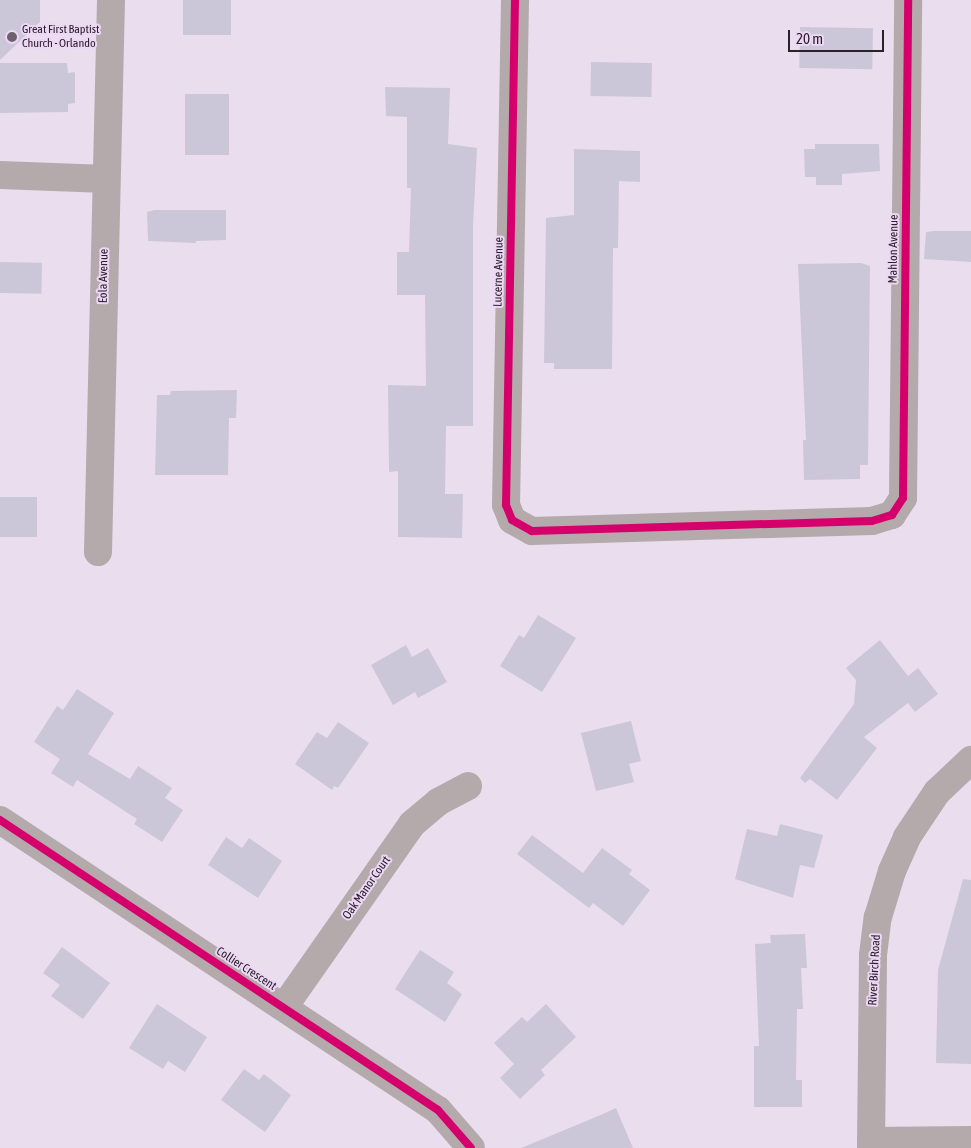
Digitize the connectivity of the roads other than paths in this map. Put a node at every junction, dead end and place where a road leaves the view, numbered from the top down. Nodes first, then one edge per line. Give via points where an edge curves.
1 (111, 0) edge
2 (515, 0) edge
3 (908, 0) edge
4 (0, 175) edge
5 (106, 179) junction
6 (903, 498) joint
7 (98, 552) dead end
8 (971, 760) edge
9 (468, 786) dead end
10 (0, 820) edge
11 (284, 1007) junction
12 (971, 1140) edge
13 (871, 1145) edge
14 (471, 1148) edge

1 - 5 street, Eola Avenue
2 - 6 street, Lucerne Avenue via 506,505 512,520 532,531 872,521 892,516
3 - 6 street, Mahlon Avenue
4 - 5 street
5 - 7 street, Eola Avenue
8 - 13 street, River Birch Road via 937,792 908,836 892,872 878,918 873,955
9 - 11 street, Oak Manor Court via 438,802 412,824
10 - 11 street, Collier Crescent
11 - 14 street, Collier Crescent via 438,1110
12 - 13 street

